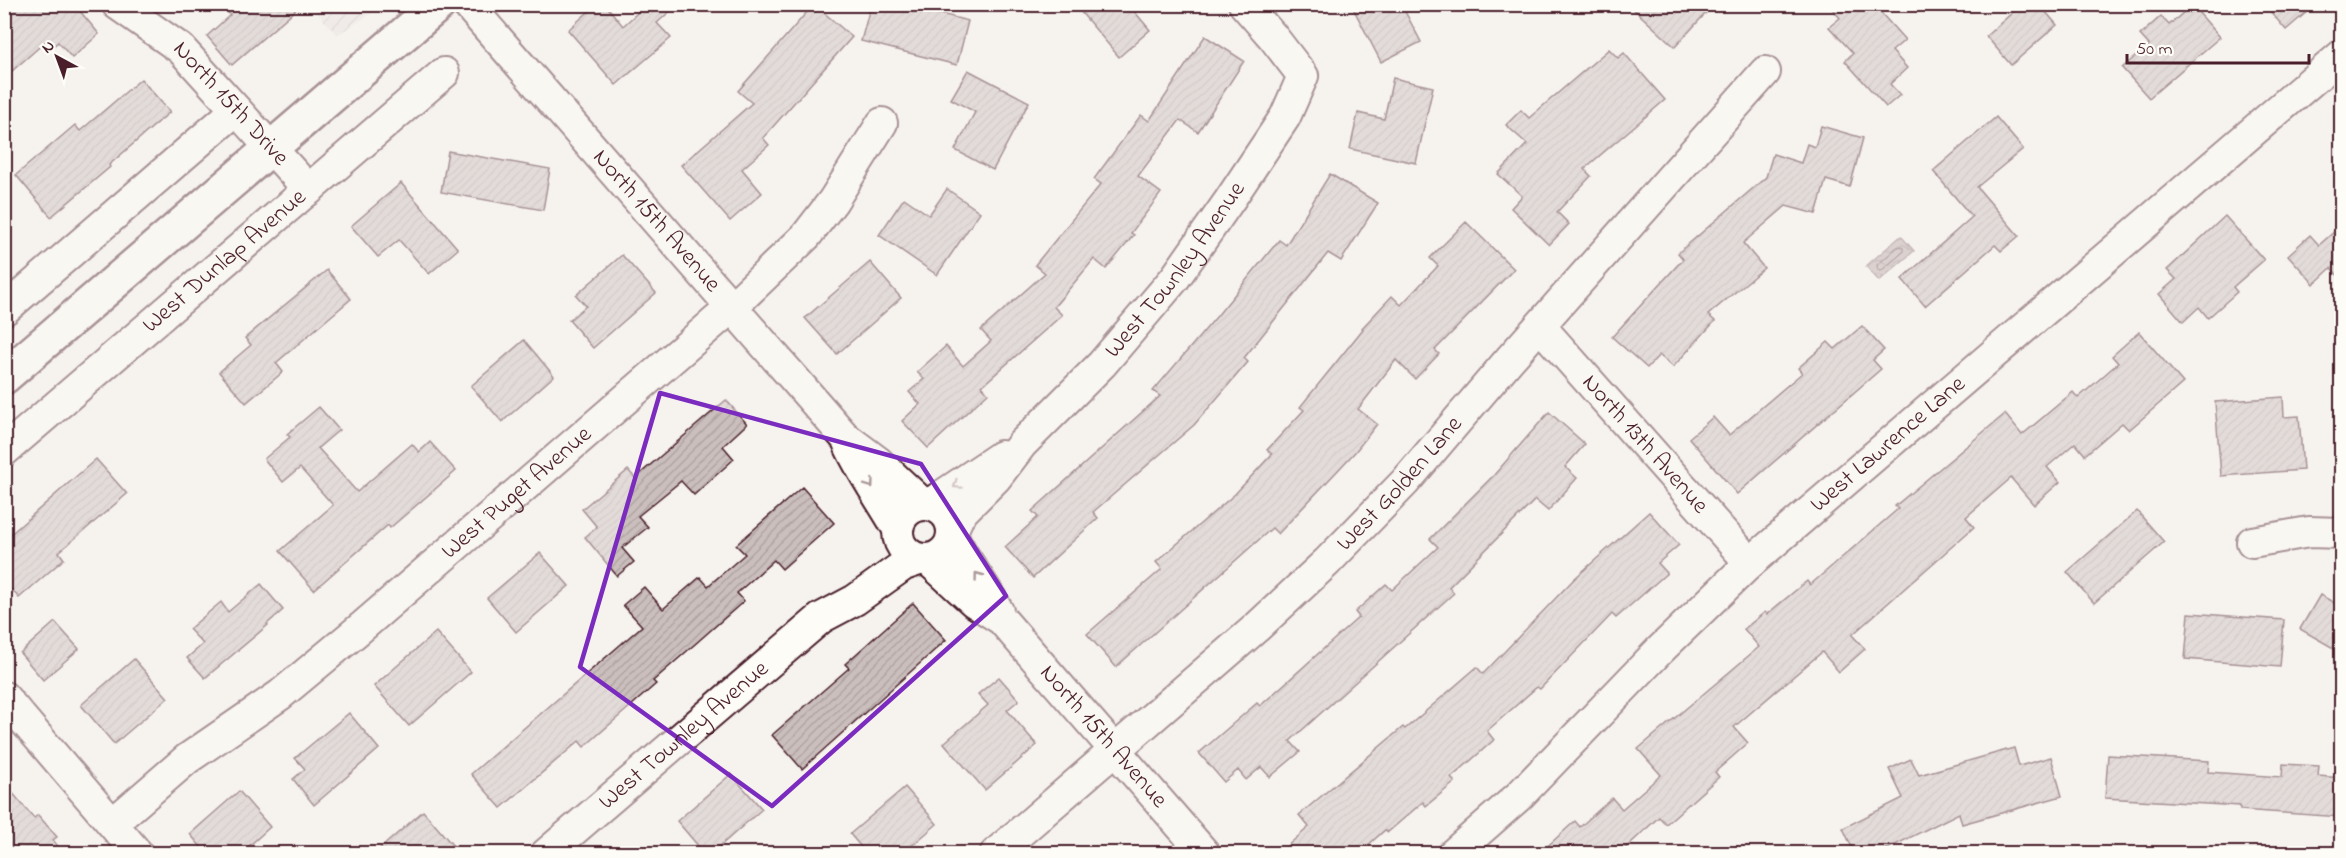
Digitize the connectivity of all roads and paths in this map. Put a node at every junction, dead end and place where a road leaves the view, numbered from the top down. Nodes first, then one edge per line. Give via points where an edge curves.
1 (117, 4) edge
2 (439, 4) edge
3 (467, 4) edge
4 (1244, 4) edge
5 (2342, 56) edge
6 (1765, 72) dead end
7 (444, 73) dead end
8 (236, 110) junction
9 (882, 123) dead end
10 (272, 149) junction
11 (309, 190) junction
12 (732, 307) junction
13 (4, 310) edge
14 (1540, 326) junction
15 (4, 377) edge
16 (845, 437) junction
17 (1022, 444) junction
18 (4, 451) edge
19 (926, 505) junction
20 (952, 532) junction
21 (898, 533) junction
22 (2342, 533) edge
23 (2252, 542) dead end
24 (925, 559) junction
25 (1750, 563) junction
26 (821, 618) junction
27 (1002, 620) junction
28 (4, 697) edge
29 (1116, 749) junction
30 (113, 823) junction
31 (138, 854) edge
32 (546, 854) edge
33 (995, 854) edge
34 (1205, 854) edge
35 (1453, 854) edge

1 - 8 street, North 15th Drive via 181,49
2 - 10 main road
3 - 12 street, North 15th Avenue
4 - 17 street, West Townley Avenue via 1303,76 1285,117 1174,278 1102,364
5 - 25 street, West Lawrence Lane
6 - 14 street, West Golden Lane
7 - 11 street, West Dunlap Avenue
8 - 10 street, North 15th Drive
8 - 13 street
9 - 12 street, West Puget Avenue via 806,236
10 - 11 street, North 15th Drive
10 - 15 main road
11 - 18 street, West Dunlap Avenue
12 - 16 street, North 15th Avenue
12 - 30 street, West Puget Avenue via 345,641 280,695 188,759
14 - 25 street, North 13th Avenue
14 - 29 street, West Golden Lane via 1405,482 1327,562
16 - 19 street, North 15th Avenue
16 -> 21 street, North 15th Avenue
17 -> 19 street, West Townley Avenue
17 - 20 street, West Townley Avenue via 996,478 960,514
19 - 20 street, North 15th Avenue via 942,511
19 - 21 street via 904,515
20 - 24 street via 944,551
27 -> 20 street, North 15th Avenue via 989,591 963,557
21 - 24 street, North 15th Avenue via 907,552
21 - 26 street, West Townley Avenue via 879,560 840,591
22 - 23 street via 2309,532
24 - 26 street, West Townley Avenue via 904,565 855,600
24 - 27 street, North 15th Avenue via 974,602
25 - 35 street, West Lawrence Lane via 1519,796
26 - 32 street, West Townley Avenue
27 - 29 street, North 15th Avenue
28 - 30 street
29 - 33 street, West Golden Lane
29 - 34 street, North 15th Avenue
30 - 31 street

